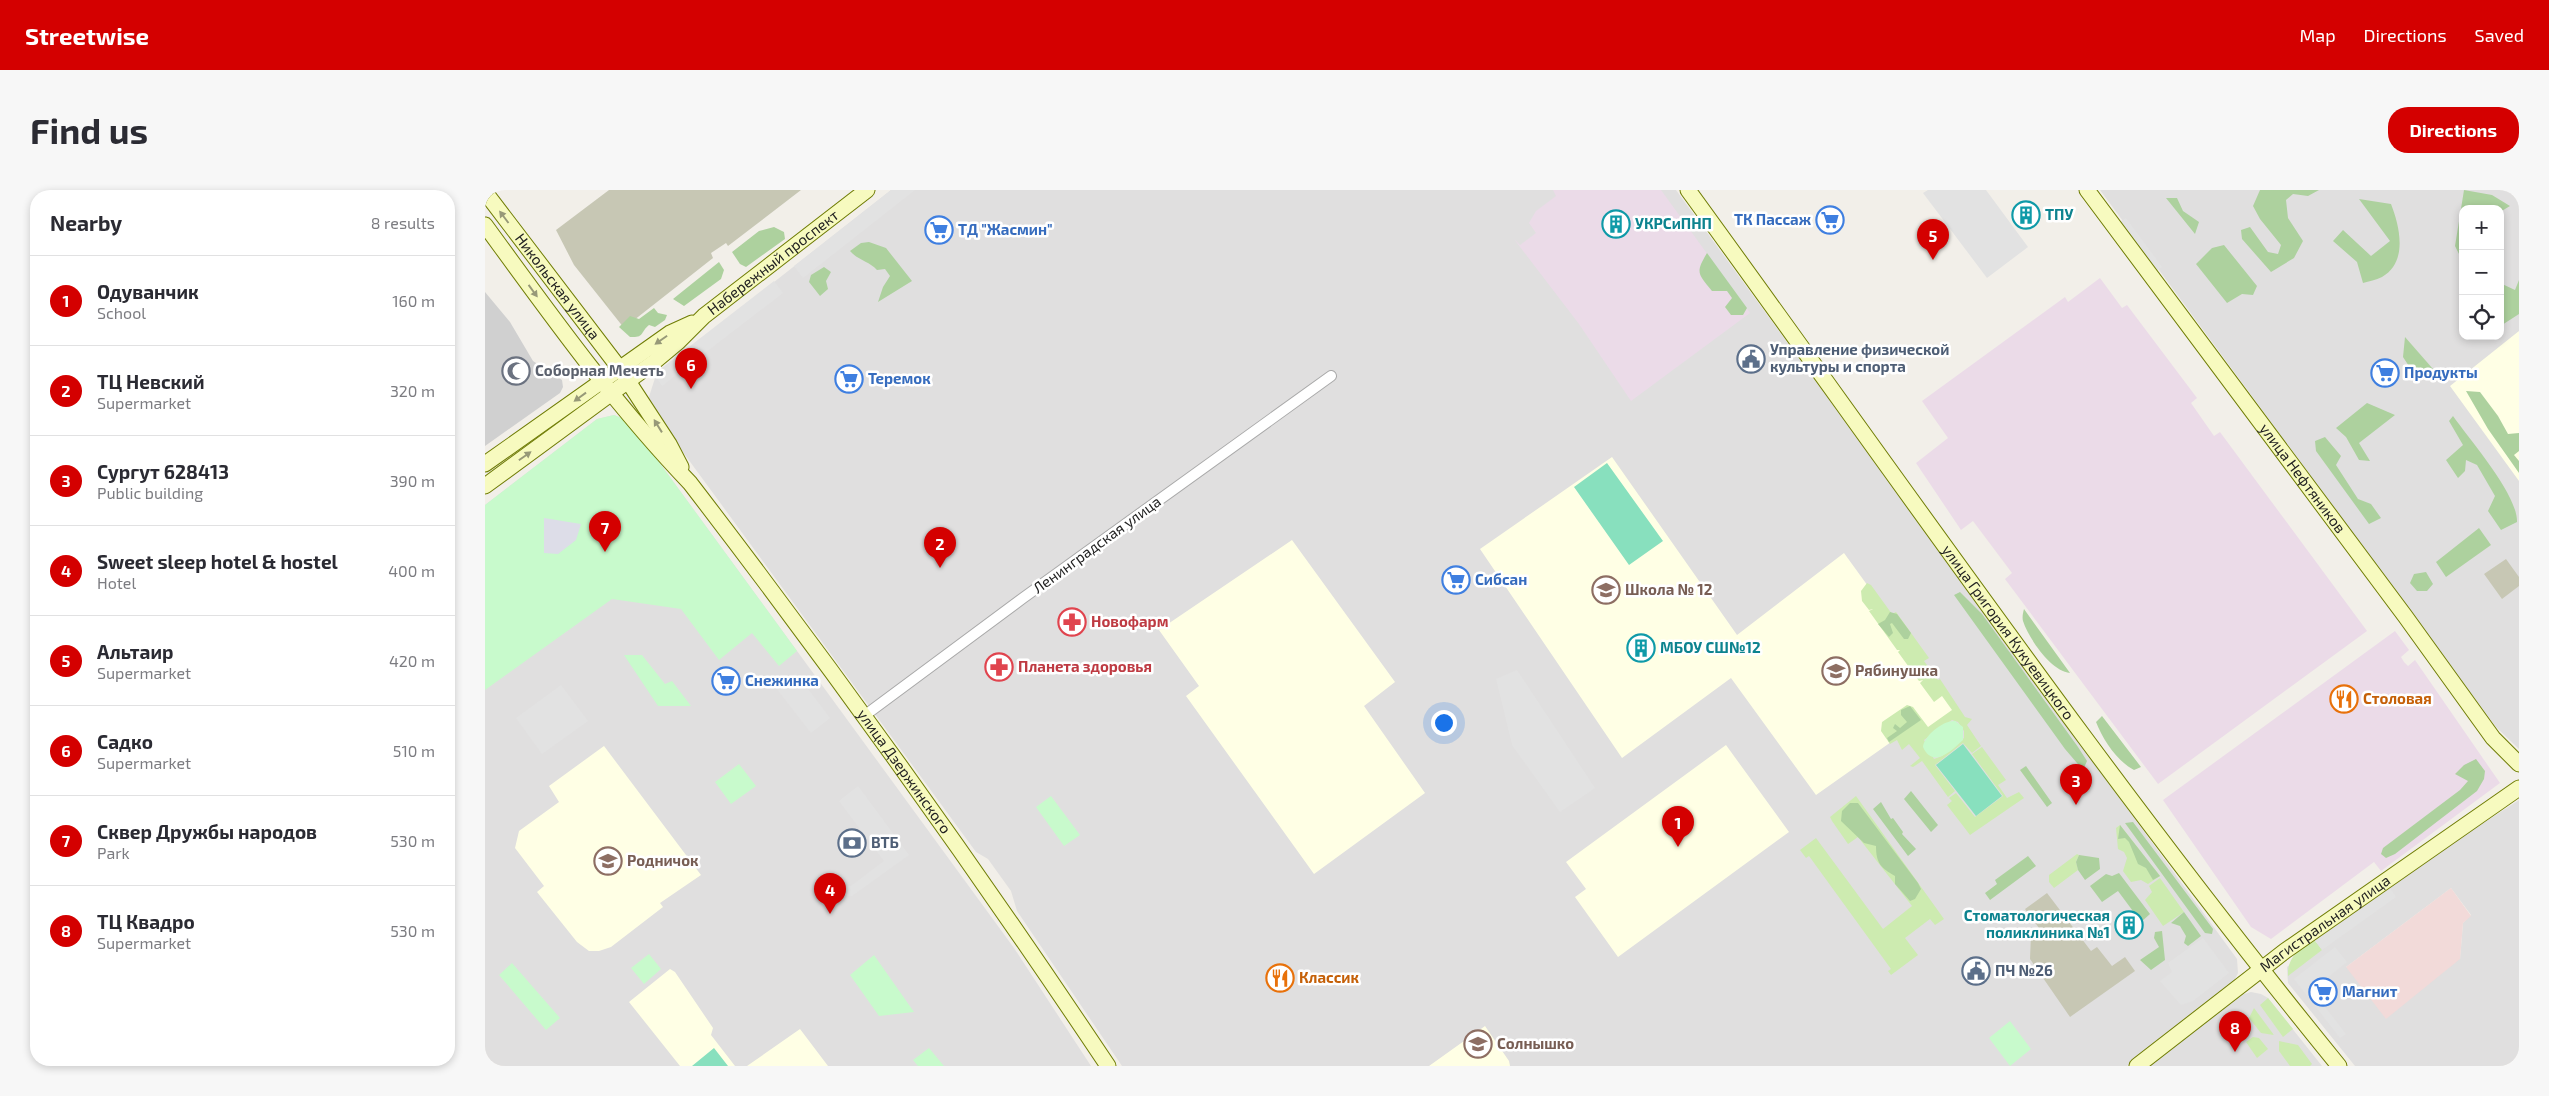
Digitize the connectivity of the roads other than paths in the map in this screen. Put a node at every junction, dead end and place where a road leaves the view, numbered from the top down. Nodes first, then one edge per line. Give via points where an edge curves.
1 (867, 190) edge
2 (1688, 190) edge
3 (2087, 190) edge
4 (485, 192) edge
5 (485, 225) edge
6 (624, 375) junction
7 (1331, 376) dead end
8 (603, 381) junction
9 (613, 394) junction
10 (485, 464) edge
11 (690, 483) junction
12 (485, 486) edge
13 (864, 716) junction
14 (2519, 764) edge
15 (2519, 788) edge
16 (2262, 970) junction
17 (1108, 1066) edge
18 (2137, 1066) edge
19 (2339, 1066) edge

1 - 6 street, Набережный проспект via 704,316 670,333
2 - 16 street, улица Григория Кукуевицкого via 2095,751
3 - 14 street, улица Нефтяников via 2493,738
6 -> 4 street, Никольская улица
5 -> 8 street, Никольская улица
6 - 8 street, Набережный проспект
6 - 9 street, Набережный проспект
11 -> 6 street, улица Дзержинского
7 - 13 street, Ленинградская улица
8 - 9 street, Никольская улица
8 -> 10 street, Набережный проспект
9 - 11 street, улица Дзержинского via 659,451
12 -> 9 street, Набережный проспект
11 - 13 street, улица Дзержинского
13 - 17 street, улица Дзержинского via 1031,951
15 - 16 street, Магистральная улица
16 - 18 street, Магистральная улица
16 - 19 street, улица Григория Кукуевицкого

